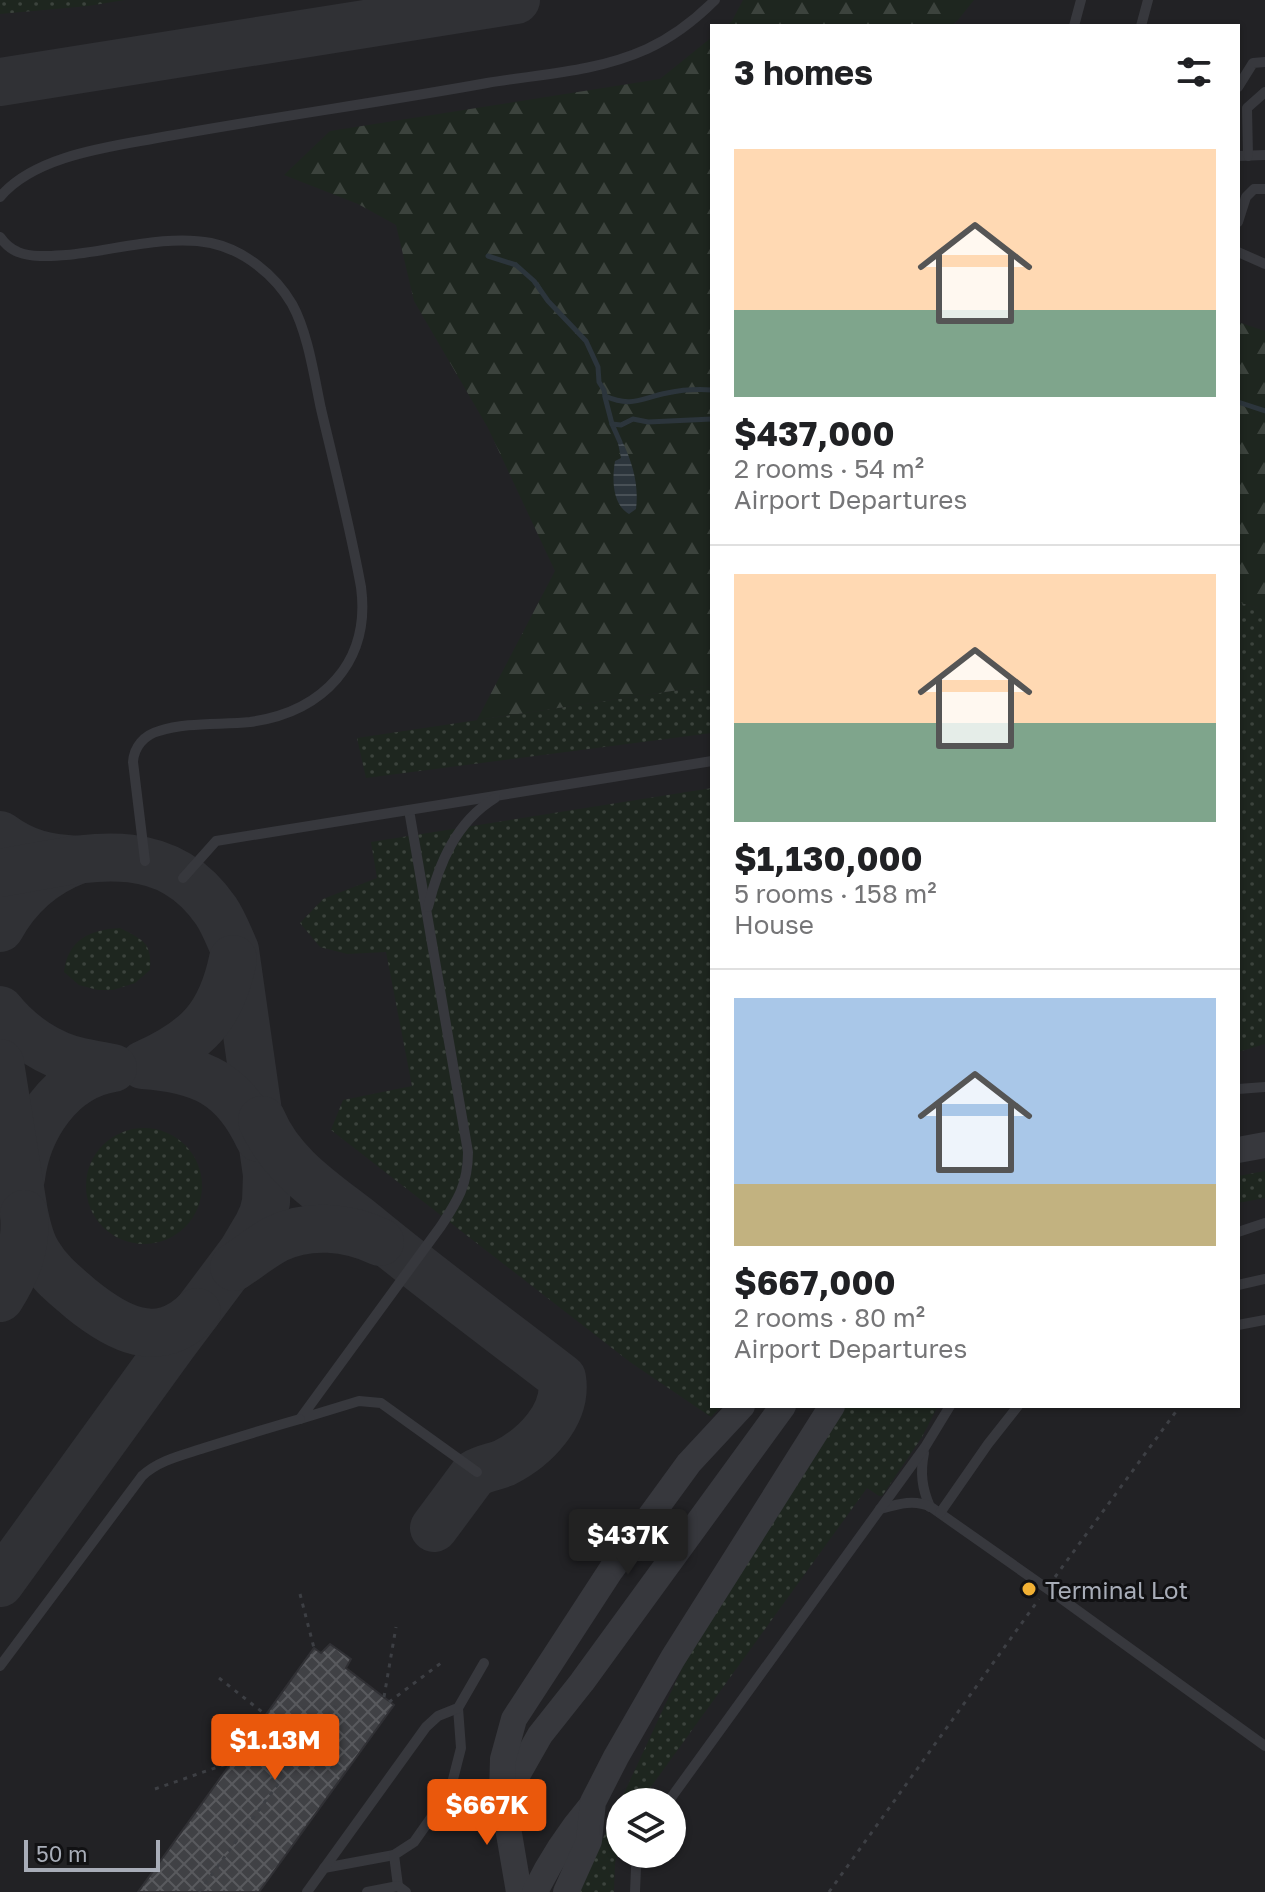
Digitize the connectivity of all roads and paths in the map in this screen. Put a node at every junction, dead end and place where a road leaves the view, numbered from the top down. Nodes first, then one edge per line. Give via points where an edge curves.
1 (715, 0) edge
2 (1081, 0) edge
3 (1148, 0) edge
4 (1075, 24) edge
5 (1142, 24) edge
6 (1265, 62) edge
7 (1240, 84) edge
8 (1265, 92) edge
9 (1265, 155) edge
10 (1243, 156) edge
11 (1265, 189) edge
12 (0, 197) edge
13 (1240, 216) edge
14 (0, 237) edge
15 (1240, 253) edge
16 (1265, 264) edge
17 (710, 761) edge
18 (500, 795) junction
19 (409, 810) junction
20 (145, 861) dead end
21 (183, 878) dead end
22 (426, 912) junction
23 (1265, 1087) edge
24 (1240, 1089) edge
25 (1265, 1145) edge
26 (1240, 1150) edge
27 (1265, 1223) edge
28 (1240, 1231) edge
29 (1265, 1279) edge
30 (1240, 1285) edge
31 (1265, 1320) edge
32 (1240, 1325) edge
33 (740, 1408) edge
34 (782, 1408) edge
35 (831, 1408) edge
36 (949, 1408) edge
37 (1016, 1408) edge
38 (1179, 1408) edge
39 (300, 1419) junction
40 (925, 1447) junction
41 (477, 1472) dead end
42 (880, 1509) junction
43 (935, 1510) junction
44 (1046, 1589) junction
45 (300, 1594) dead end
46 (396, 1627) dead end
47 (314, 1648) dead end
48 (445, 1660) dead end
49 (484, 1663) dead end
50 (0, 1666) edge
51 (219, 1678) dead end
52 (384, 1697) dead end
53 (389, 1702) dead end
54 (335, 1706) dead end
55 (458, 1708) junction
56 (266, 1715) dead end
57 (1265, 1746) edge
58 (232, 1762) dead end
59 (515, 1779) dead end
60 (678, 1788) edge
61 (155, 1789) dead end
62 (592, 1805) junction
63 (394, 1855) junction
64 (324, 1868) junction
65 (636, 1868) edge
66 (402, 1889) edge
67 (199, 1892) edge
68 (307, 1892) edge
69 (367, 1892) edge
70 (519, 1892) edge
71 (535, 1892) edge
72 (566, 1892) edge
73 (635, 1892) edge
74 (829, 1892) edge

1 - 12 lane via 664,40 609,63 108,148 48,164
2 - 4 lane
3 - 5 lane
6 - 7 lane via 1253,63
8 - 10 lane via 1247,108
9 - 10 lane
11 - 13 lane via 1254,189 1246,197
14 - 20 lane via 12,250 30,255 183,241 234,250 275,281 292,305 319,398 361,587 358,640 334,683 294,710 252,721 157,731 141,741 133,762
15 - 16 lane
17 - 18 lane
18 - 19 lane
18 - 22 lane via 456,835
19 - 21 lane via 216,841
19 - 22 lane
22 - 39 lane via 468,1152 466,1180 441,1226
23 - 24 lane
25 - 26 street
27 - 28 lane
29 - 30 lane
31 - 32 lane
33 - 70 street via 689,1463 611,1570 514,1719 503,1759 502,1793
34 - 59 street via 540,1735
35 - 62 street via 673,1658
36 - 40 lane
37 - 43 lane
38 - 44 path
39 - 41 lane via 359,1401 381,1403
39 - 50 lane via 151,1468
40 - 42 lane
40 - 43 lane via 922,1483
42 - 43 lane via 912,1502
42 - 60 lane
43 - 44 lane
44 - 57 lane
44 - 74 path
45 - 47 path
46 - 52 path
48 - 53 path
49 - 55 lane
51 - 56 path
54 - 67 path
55 - 63 lane via 461,1748 450,1791 414,1842
55 - 64 lane via 426,1727
58 - 61 path
62 - 71 street via 566,1836
62 - 72 street via 589,1841
63 - 64 lane
63 - 66 lane
64 - 68 lane
65 - 73 lane
66 - 69 lane

